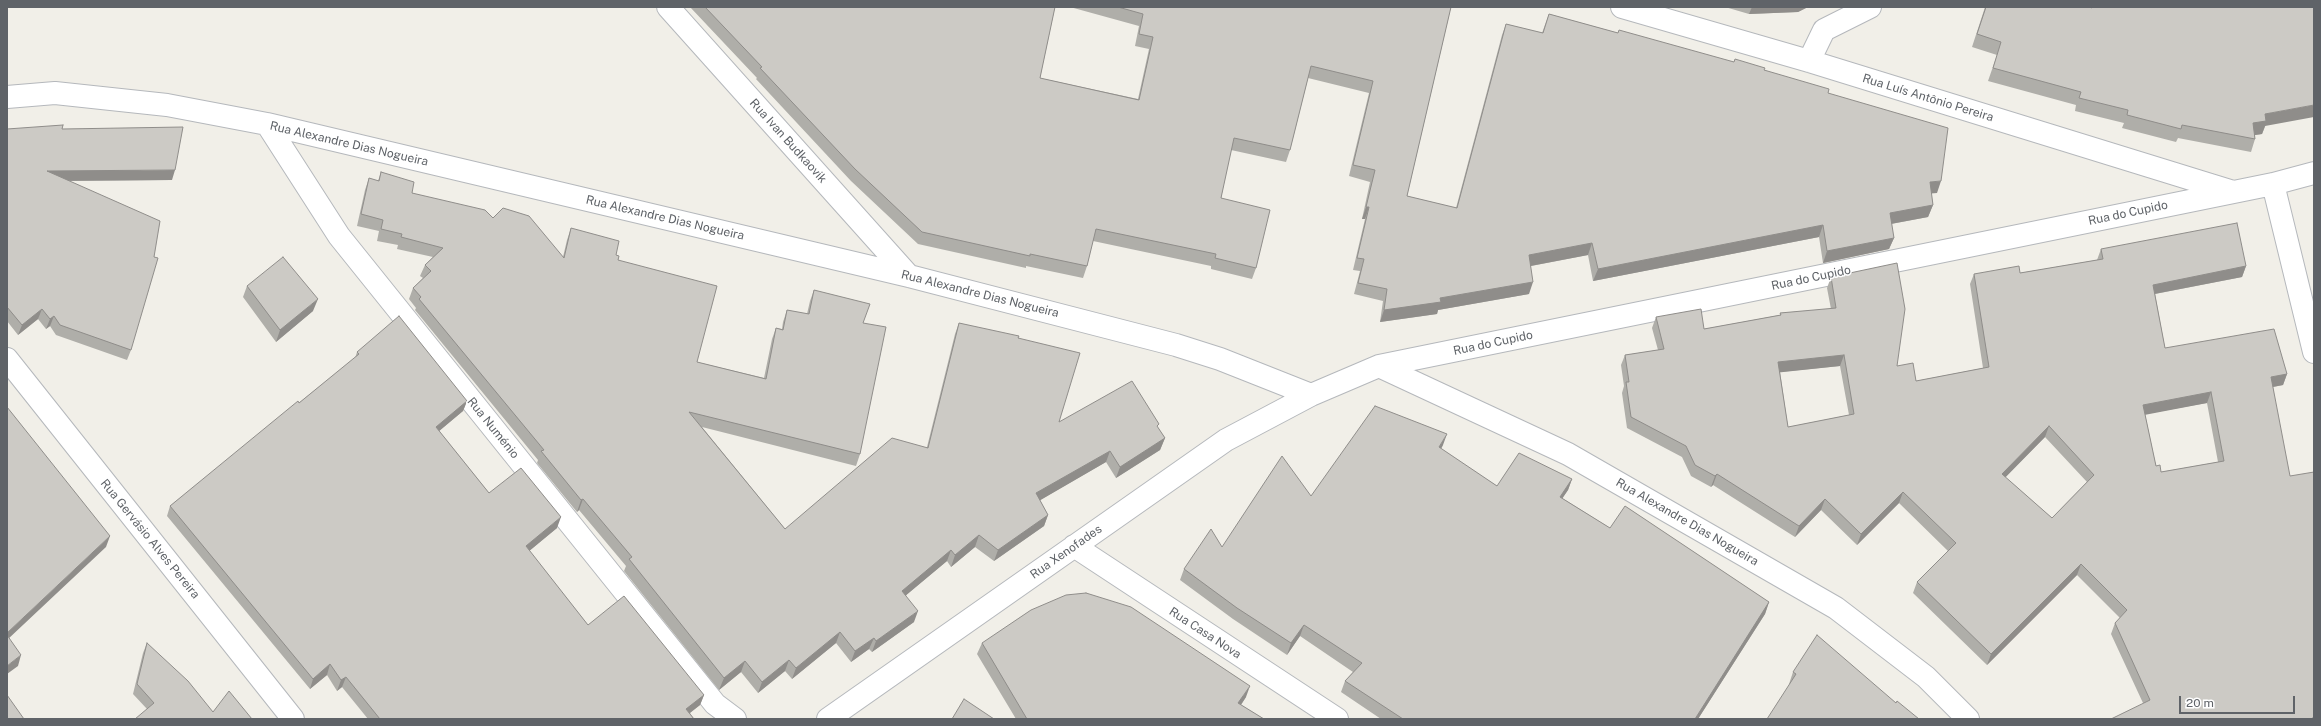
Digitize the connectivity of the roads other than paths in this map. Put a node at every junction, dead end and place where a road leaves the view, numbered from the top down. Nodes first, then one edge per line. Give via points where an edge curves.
1 (668, 7) edge
2 (1622, 7) edge
3 (1870, 7) edge
4 (1809, 61) junction
5 (7, 97) edge
6 (267, 124) junction
7 (2314, 173) edge
8 (2273, 184) junction
9 (2233, 192) junction
10 (909, 276) junction
11 (2314, 352) edge
12 (7, 359) edge
13 (1379, 366) junction
14 (1311, 395) junction
15 (1074, 546) junction
16 (293, 719) edge
17 (734, 719) edge
18 (828, 719) edge
19 (1337, 719) edge
20 (1968, 719) edge

1 - 10 street, Rua Ivan Budkaovik
2 - 4 street, Rua Luís Antônio Pereira
3 - 4 street via 1824,30
4 - 9 street, Rua Luís Antônio Pereira
5 - 6 street, Rua Alexandre Dias Nogueira via 55,92 167,105
6 - 10 street, Rua Alexandre Dias Nogueira
6 - 17 street, Rua Numénio via 339,236 715,704
7 - 8 street, Rua do Cupido
8 - 9 street, Rua do Cupido
8 - 11 street
9 - 13 street, Rua do Cupido
10 - 14 street, Rua Alexandre Dias Nogueira via 1176,345 1220,359
12 - 16 street, Rua Gervásio Alves Pereira
13 - 14 street, Rua do Cupido
13 - 20 street, Rua Alexandre Dias Nogueira via 1568,454 1836,608 1926,677
14 - 15 street, Rua Xenofades via 1226,440
15 - 18 street, Rua Xenofades
15 - 19 street, Rua Casa Nova

